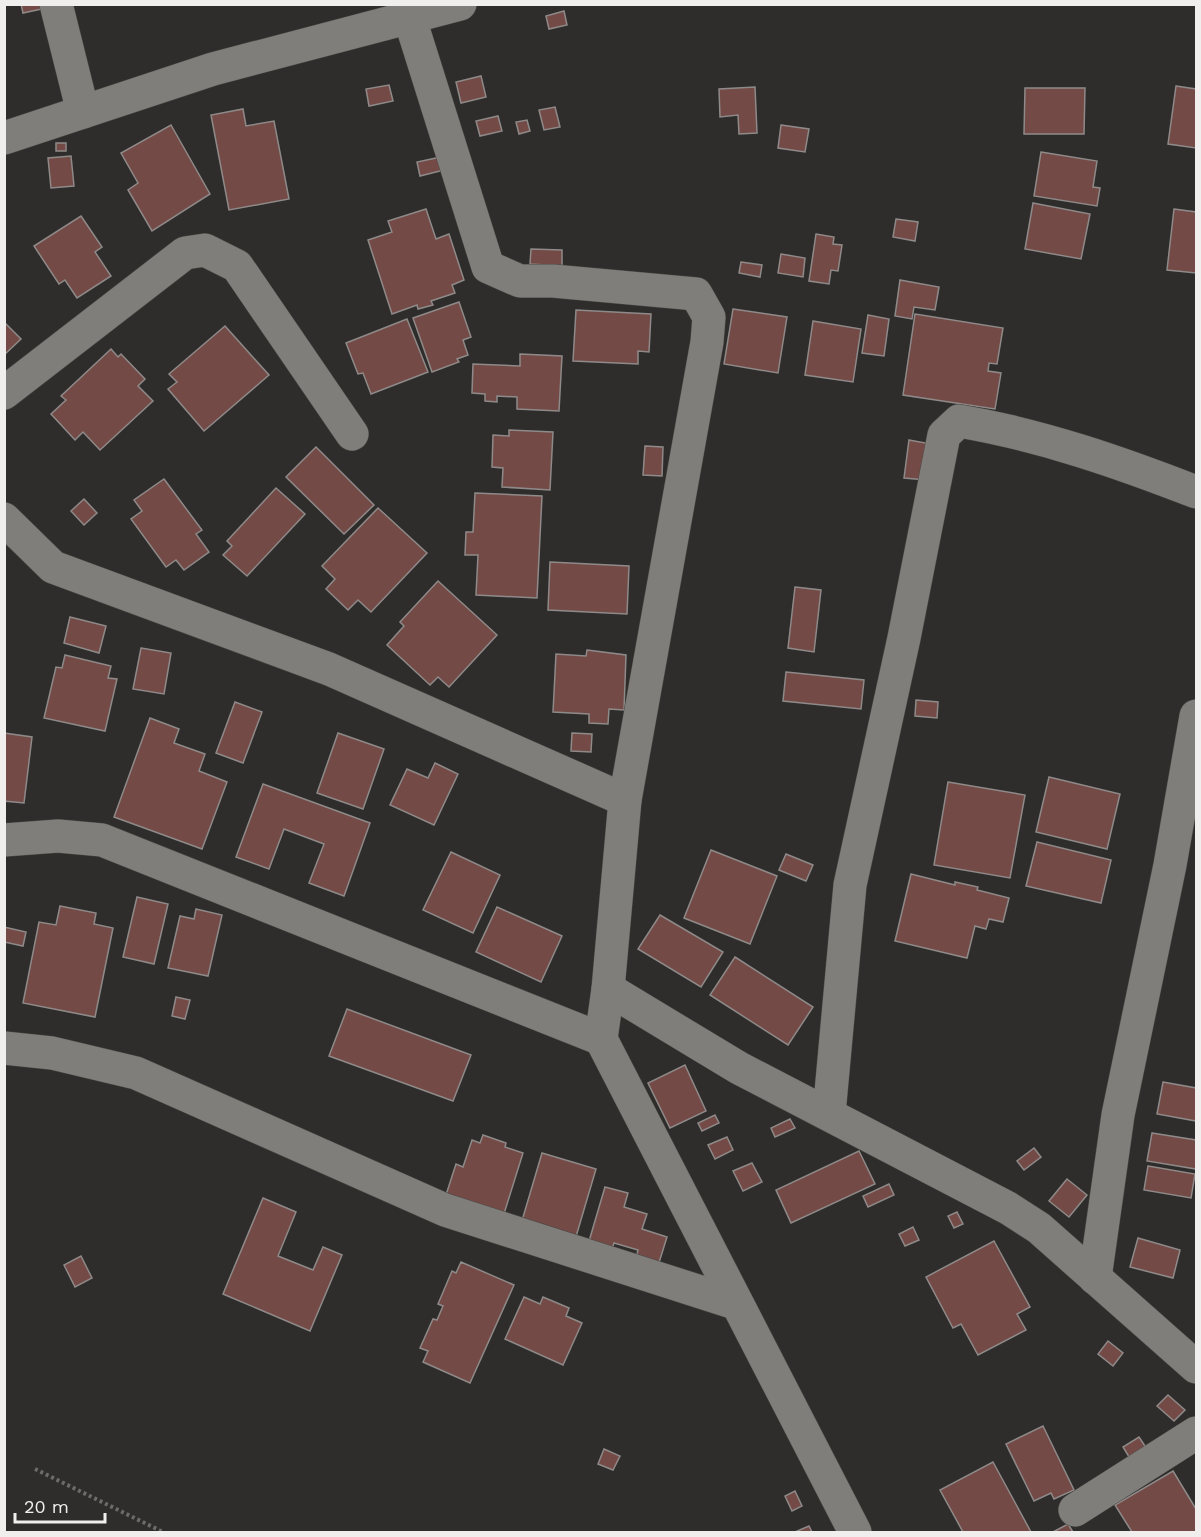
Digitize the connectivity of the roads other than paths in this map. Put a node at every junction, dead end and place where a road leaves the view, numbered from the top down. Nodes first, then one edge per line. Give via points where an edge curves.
1 (56, 4) edge
2 (460, 4) edge
3 (375, 16) edge
4 (410, 19) junction
5 (83, 112) junction
6 (4, 138) edge
7 (4, 393) edge
8 (352, 434) dead end
9 (1197, 492) edge
10 (4, 519) edge
11 (1197, 716) edge
12 (625, 800) junction
13 (4, 840) edge
14 (608, 989) junction
15 (601, 1039) junction
16 (4, 1048) edge
17 (829, 1114) junction
18 (1095, 1278) junction
19 (735, 1303) junction
20 (1197, 1367) edge
21 (1197, 1433) edge
22 (1075, 1510) dead end
23 (855, 1533) edge

1 - 5 street
2 - 4 street
3 - 4 street
3 - 5 street
4 - 12 street via 488,267 520,281 696,294 709,317
5 - 6 street
7 - 8 street via 185,253 205,250 237,266
9 - 17 street via 1014,430 959,421 944,435 850,885
10 - 12 street via 53,567 329,669
11 - 18 street via 1118,1115
12 - 14 street
13 - 15 street via 58,836 102,840
14 - 15 street
14 - 17 street via 739,1068
15 - 19 street
16 - 19 street via 52,1053 136,1074 445,1210
17 - 18 street via 1008,1208 1039,1228
18 - 20 street
19 - 23 street
21 - 22 street

